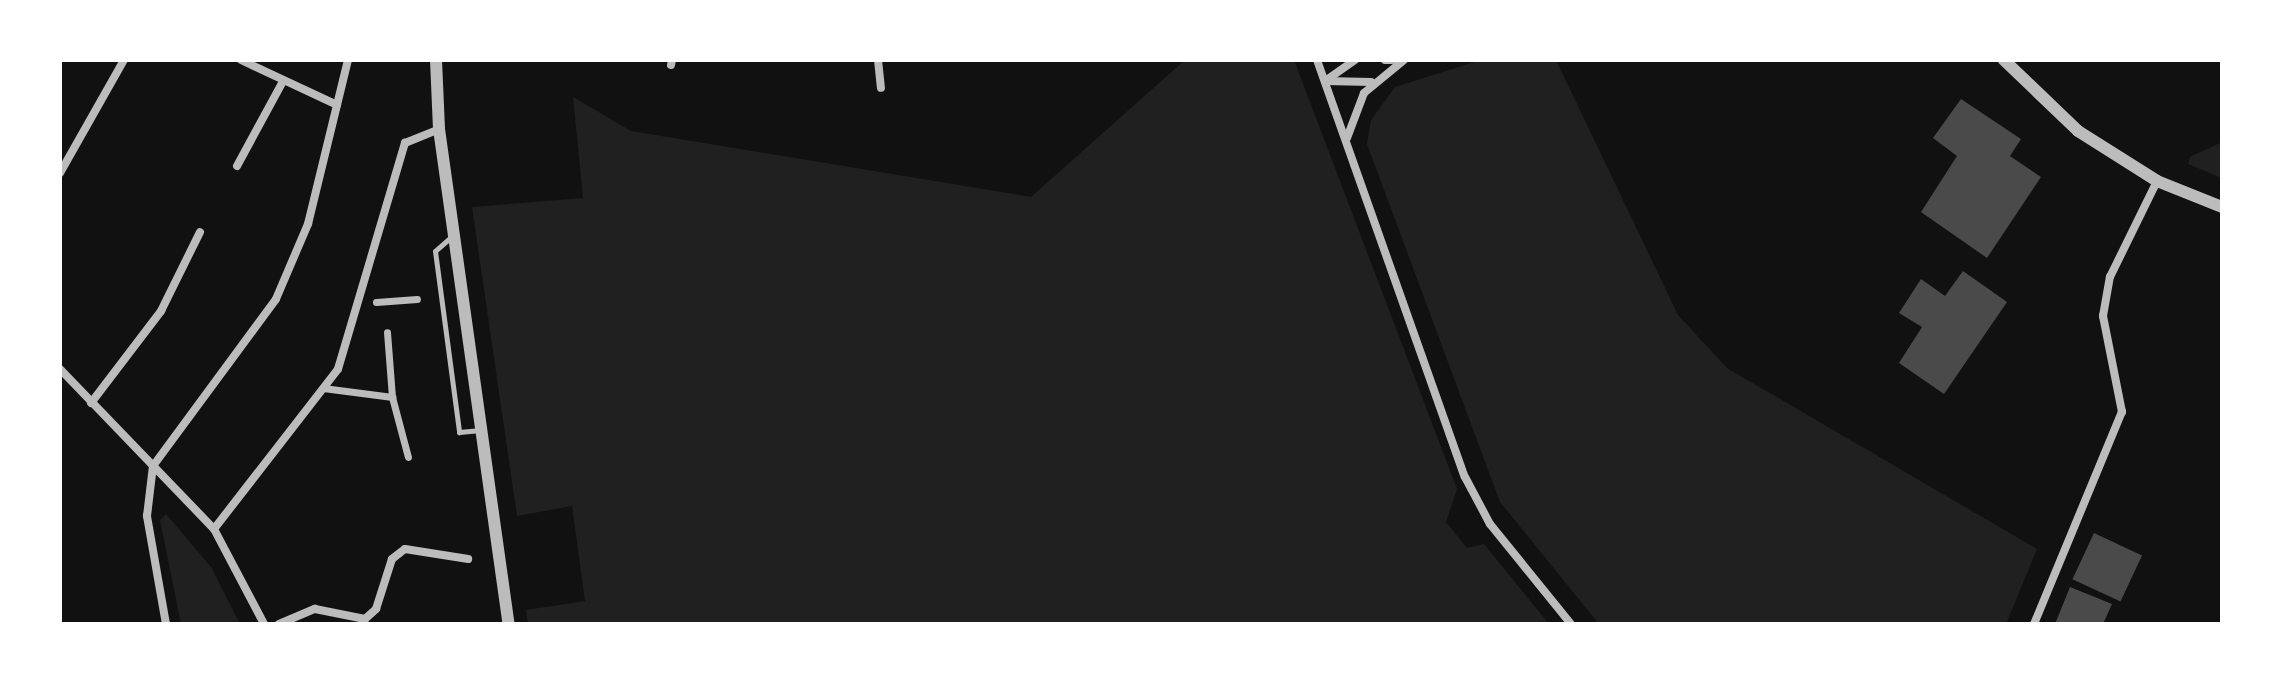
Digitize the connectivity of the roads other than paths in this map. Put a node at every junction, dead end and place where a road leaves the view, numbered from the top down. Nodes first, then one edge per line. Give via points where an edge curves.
1 (124, 60) edge
2 (241, 60) edge
3 (348, 60) edge
4 (436, 60) edge
5 (878, 60) edge
6 (1317, 60) edge
7 (1355, 60) edge
8 (1385, 60) edge
9 (1392, 60) edge
10 (1404, 60) edge
11 (2004, 60) edge
12 (1325, 81) junction
13 (1373, 82) junction
14 (282, 83) junction
15 (881, 88) dead end
16 (337, 105) junction
17 (439, 129) junction
18 (1346, 143) junction
19 (237, 166) dead end
20 (60, 173) edge
21 (2157, 181) junction
22 (2222, 207) edge
23 (200, 232) dead end
24 (455, 234) junction
25 (417, 299) dead end
26 (376, 302) dead end
27 (387, 332) dead end
28 (60, 369) edge
29 (323, 388) junction
30 (392, 397) junction
31 (91, 403) junction
32 (482, 429) junction
33 (408, 457) dead end
34 (153, 466) junction
35 (214, 529) junction
36 (468, 559) dead end
37 (166, 624) edge
38 (264, 624) edge
39 (279, 624) edge
40 (509, 624) edge
41 (1571, 624) edge
42 (2034, 624) edge

1 - 20 street
2 - 14 street
3 - 16 street
4 - 17 street
5 - 15 street
6 - 12 street
7 - 12 street
8 - 9 street
10 - 13 street
11 - 21 street via 2078,131
12 - 13 street
12 - 18 street
13 - 18 street via 1356,106
14 - 16 street
14 - 19 street
16 - 34 street via 308,224 276,299
17 - 24 street
17 - 29 street via 405,143 338,369
18 - 41 street via 1475,498
21 - 22 street
21 - 42 street via 2110,277 2103,316 2122,412
23 - 31 street via 161,311
24 - 32 street
24 - 32 lane via 435,251 459,432
25 - 26 street
27 - 30 street
28 - 31 street
29 - 30 street
29 - 35 street
30 - 33 street
31 - 34 street
32 - 40 street
34 - 35 street
34 - 37 street via 147,516
35 - 38 street
36 - 39 street via 405,549 392,559 376,609 365,619 315,609

